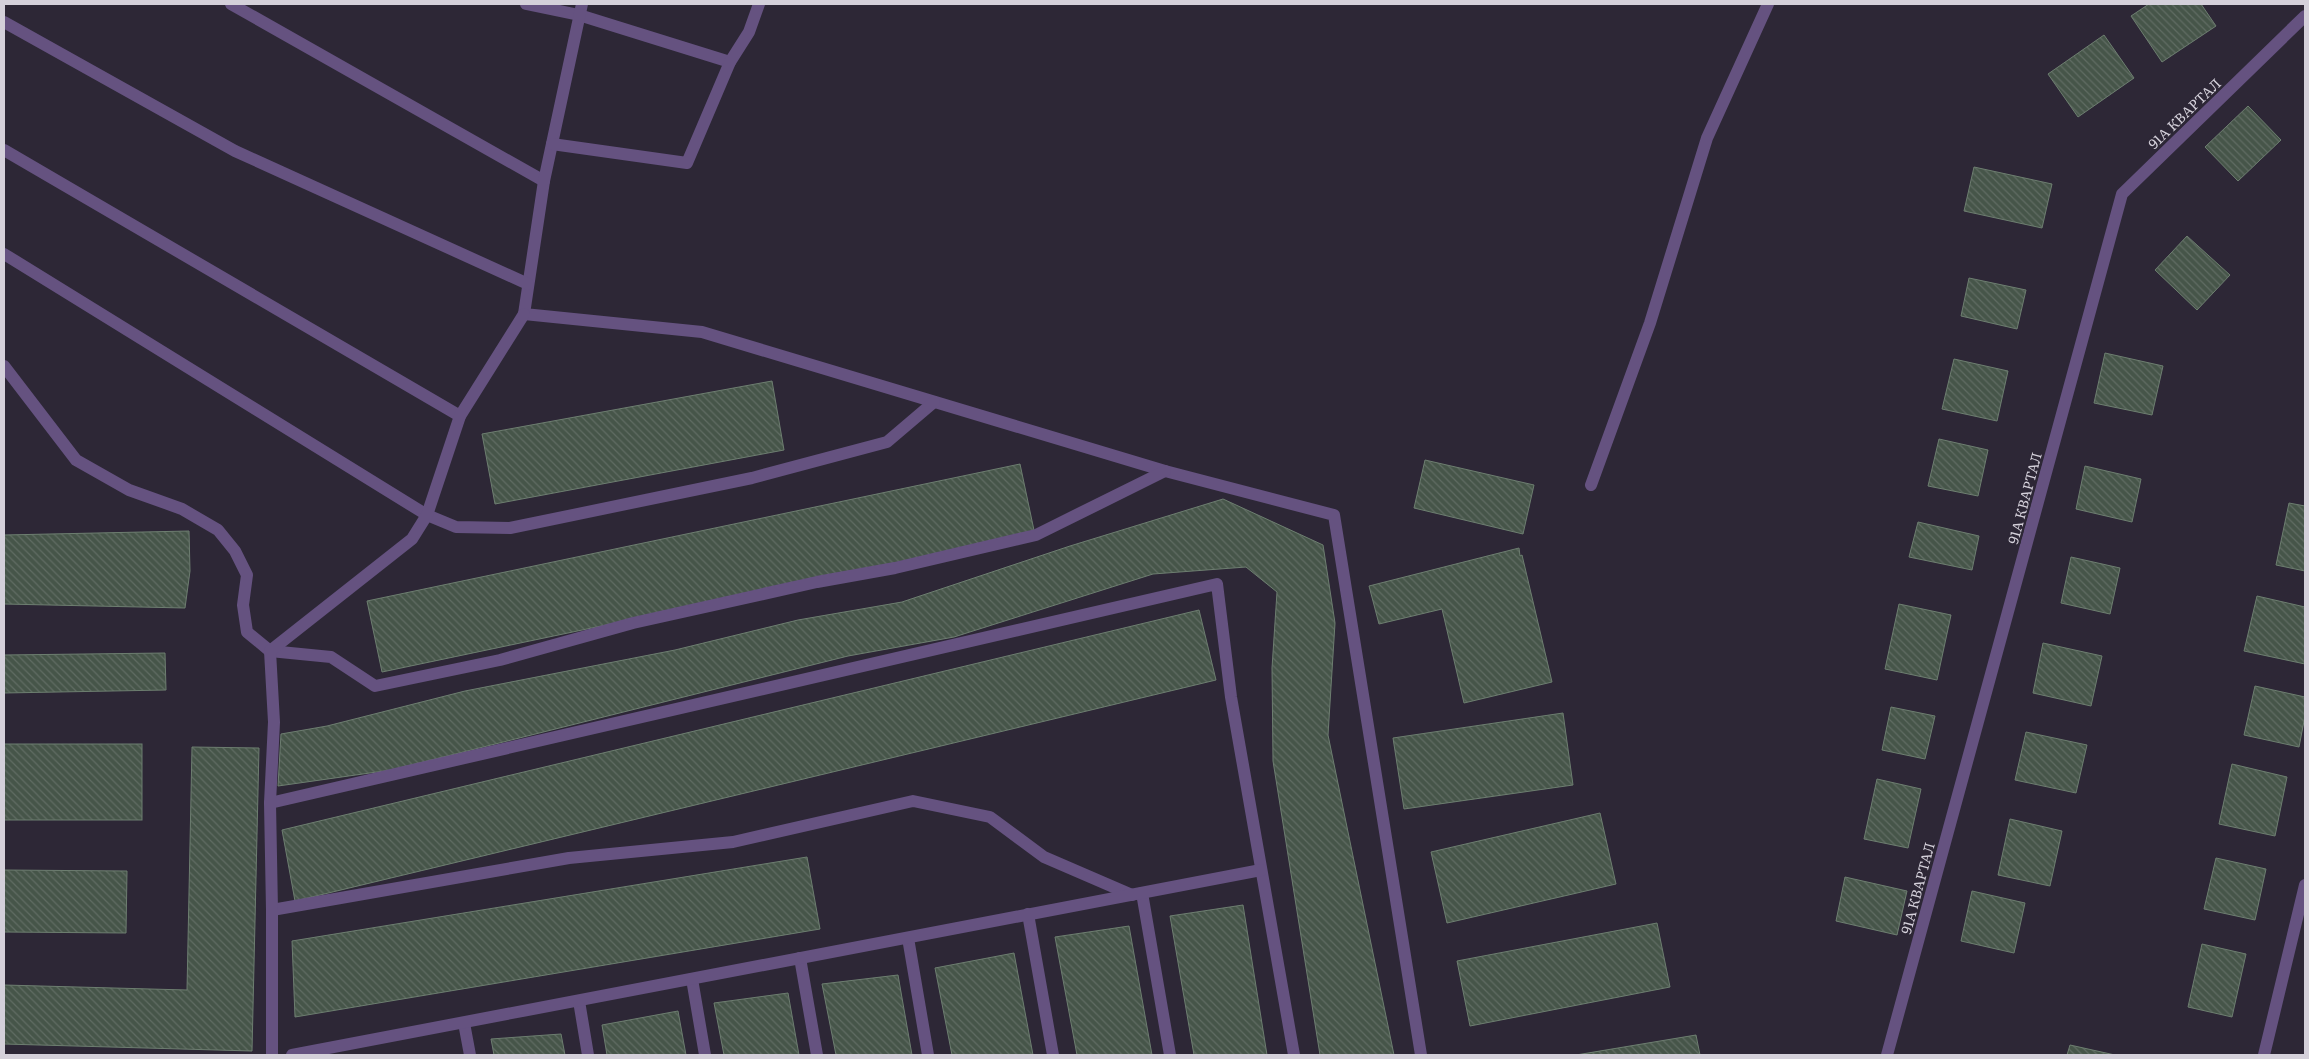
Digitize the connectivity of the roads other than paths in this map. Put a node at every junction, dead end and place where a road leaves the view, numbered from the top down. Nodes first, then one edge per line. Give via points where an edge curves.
1 (231, 4) edge
2 (526, 4) edge
3 (759, 4) edge
4 (1768, 4) edge
5 (581, 9) edge
6 (2305, 16) edge
7 (4, 22) edge
8 (730, 62) junction
9 (552, 144) junction
10 (4, 150) edge
11 (544, 181) junction
12 (4, 254) edge
13 (528, 284) junction
14 (524, 314) junction
15 (4, 366) edge
16 (934, 402) junction
17 (460, 416) junction
18 (1164, 471) junction
19 (1591, 485) dead end
20 (427, 515) junction
21 (270, 651) junction
22 (270, 803) junction
23 (1261, 870) junction
24 (2305, 885) edge
25 (1137, 894) junction
26 (272, 910) junction
27 (1028, 914) junction
28 (908, 938) junction
29 (800, 958) junction
30 (692, 979) junction
31 (579, 1001) junction
32 (464, 1023) junction
33 (349, 1050) edge
34 (272, 1055) edge
35 (292, 1055) edge
36 (470, 1055) edge
37 (588, 1055) edge
38 (705, 1055) edge
39 (816, 1055) edge
40 (928, 1055) edge
41 (1053, 1055) edge
42 (1170, 1055) edge
43 (1294, 1055) edge
44 (1421, 1055) edge
45 (1887, 1055) edge
46 (2264, 1055) edge

1 - 11 street
2 - 5 street
3 - 8 street via 749,32
4 - 19 street via 1707,138 1650,323
5 - 8 street
5 - 9 street
6 - 45 street, 91А КВАРТАЛ via 2122,194
7 - 13 street via 235,151
8 - 9 street via 688,163
9 - 11 street
10 - 17 street
11 - 13 street
12 - 20 street
13 - 14 street
14 - 16 street via 702,332
14 - 17 street
15 - 21 street via 76,460 129,490 182,509 218,530 235,551 246,575 243,605 247,632
16 - 18 street
16 - 20 street via 887,442 752,478 510,528 456,527
17 - 20 street
18 - 21 street via 1036,535 633,623 500,660 375,686 331,657
18 - 44 street via 1334,515
20 - 21 street via 412,539
21 - 22 street via 274,722
22 - 23 street via 1217,584 1230,697
22 - 26 street
23 - 25 street
23 - 43 street
24 - 46 street
25 - 26 street via 1044,857 990,817 913,801 734,842 569,858
25 - 27 street
25 - 42 street
26 - 34 street
27 - 28 street
27 - 41 street
28 - 29 street
28 - 40 street
29 - 30 street
29 - 39 street
30 - 31 street
30 - 38 street
31 - 32 street
31 - 37 street
32 - 33 street
32 - 36 street
33 - 35 street

